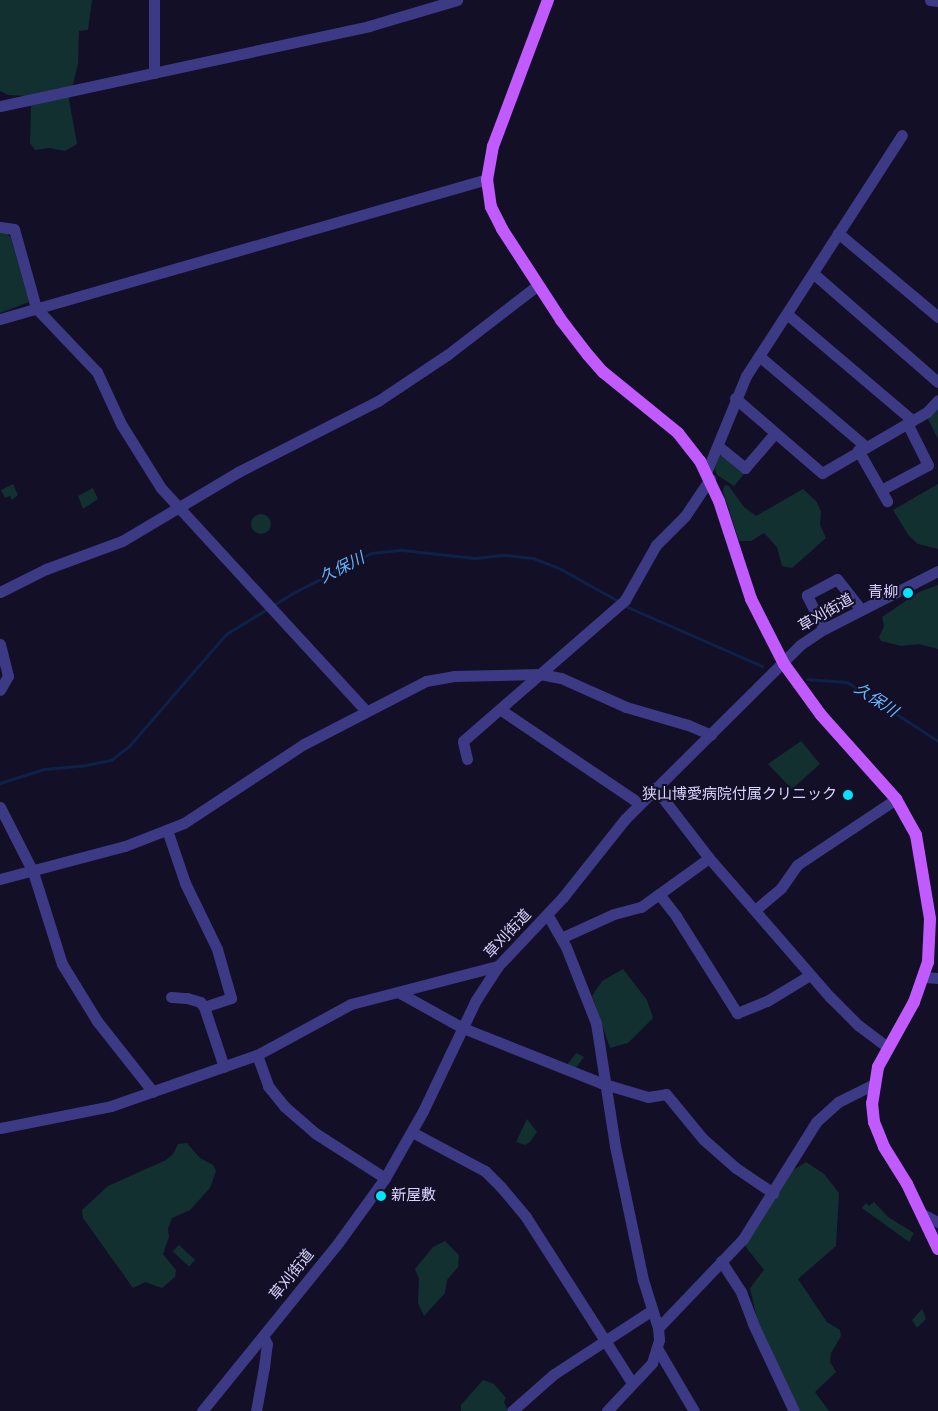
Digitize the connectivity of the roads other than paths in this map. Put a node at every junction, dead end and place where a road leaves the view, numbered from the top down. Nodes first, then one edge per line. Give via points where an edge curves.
1 (154, 0) edge
2 (457, 0) edge
3 (548, 0) edge
4 (930, 0) edge
5 (938, 1) edge
6 (154, 73) junction
7 (0, 106) edge
8 (902, 135) dead end
9 (487, 179) junction
10 (0, 227) edge
11 (838, 233) junction
12 (814, 274) junction
13 (538, 285) junction
14 (36, 308) junction
15 (787, 314) junction
16 (938, 317) edge
17 (0, 319) edge
18 (759, 356) junction
19 (938, 382) edge
20 (735, 398) junction
21 (938, 400) edge
22 (909, 422) junction
23 (775, 433) junction
24 (718, 446) junction
25 (862, 448) junction
26 (708, 476) junction
27 (881, 490) junction
28 (887, 501) dead end
29 (179, 507) junction
30 (938, 571) edge
31 (0, 592) edge
32 (861, 610) junction
33 (824, 629) junction
34 (0, 644) edge
35 (784, 664) junction
36 (540, 674) junction
37 (0, 690) edge
38 (366, 710) junction
39 (501, 710) junction
40 (711, 735) junction
41 (467, 759) dead end
42 (655, 788) junction
43 (896, 799) junction
44 (639, 803) junction
45 (0, 807) edge
46 (167, 830) junction
47 (710, 858) junction
48 (33, 872) junction
49 (0, 880) edge
50 (659, 894) junction
51 (755, 910) junction
52 (548, 914) junction
53 (561, 938) junction
54 (498, 966) junction
55 (810, 975) junction
56 (924, 977) junction
57 (938, 978) edge
58 (398, 992) junction
59 (171, 997) dead end
60 (204, 1007) junction
61 (463, 1028) junction
62 (887, 1048) junction
63 (257, 1055) junction
64 (224, 1067) junction
65 (874, 1084) junction
66 (606, 1085) junction
67 (153, 1092) junction
68 (0, 1128) edge
69 (412, 1132) junction
70 (384, 1178) junction
71 (773, 1193) junction
72 (922, 1214) junction
73 (938, 1222) edge
74 (938, 1248) edge
75 (721, 1261) junction
76 (652, 1310) junction
77 (658, 1328) junction
78 (263, 1336) junction
79 (604, 1339) junction
80 (657, 1348) junction
81 (632, 1383) junction
82 (202, 1411) edge
83 (256, 1411) edge
84 (512, 1411) edge
85 (607, 1411) edge
86 (694, 1411) edge
87 (794, 1411) edge

1 - 6 street
2 - 6 street via 385,22
3 - 9 main road via 493,146
4 - 5 street
6 - 7 street
8 - 11 street
9 - 13 main road via 496,218
9 - 14 street
10 - 14 street via 14,229
11 - 12 street
11 - 16 street
12 - 15 street
12 - 19 street
13 - 26 main road via 593,361 678,433
13 - 29 street via 447,355 378,401 272,453
14 - 17 street
14 - 29 street via 97,372 136,449 161,488
15 - 18 street
15 - 22 street
18 - 20 street
18 - 25 street
20 - 23 street
20 - 24 street
21 - 22 street via 927,412
22 - 25 street
22 - 27 street via 928,466
23 - 24 street via 745,468
23 - 25 street via 822,473
24 - 26 street
25 - 27 street
26 - 35 main road via 751,599
26 - 36 street via 685,516 656,545 625,600
27 - 28 street
29 - 31 street via 122,541 46,569
29 - 38 street
30 - 32 street, 草刈街道
32 - 33 street, 草刈街道
32 - 33 street via 837,579 806,596
33 - 35 street, 草刈街道 via 800,645
34 - 37 street via 8,676
35 - 40 street, 草刈街道
35 - 43 main road via 821,715
36 - 38 street via 454,676 426,681
36 - 39 street
36 - 40 street via 561,678 626,707
38 - 46 street via 267,766 197,816
39 - 41 street via 463,740
39 - 44 street
40 - 42 street, 草刈街道
42 - 44 street, 草刈街道
42 - 47 street
43 - 51 street via 797,864 781,888
43 - 56 main road via 909,820 921,852 930,919
44 - 52 street, 草刈街道
45 - 48 street
46 - 48 street via 125,846
46 - 60 street via 185,883 217,949 231,998
47 - 50 street
47 - 51 street
48 - 49 street
48 - 67 street via 62,964 97,1021
50 - 53 street via 641,907 614,914
50 - 55 street via 737,1013 767,1001
51 - 55 street
52 - 53 street
52 - 54 street, 草刈街道
53 - 66 street via 596,1023
54 - 58 street
54 - 61 street, 草刈街道
55 - 62 street via 858,1025
56 - 57 street
56 - 62 main road via 908,1014
58 - 61 street
58 - 63 street via 351,1004
59 - 60 street via 187,998
60 - 64 street
61 - 66 street
61 - 69 street, 草刈街道
62 - 65 main road
63 - 64 street
63 - 70 street via 268,1086 284,1106 315,1133
64 - 67 street
65 - 71 street via 838,1102 816,1122
65 - 72 main road via 874,1122
66 - 71 street via 648,1096 666,1094 702,1139
66 - 76 street via 617,1155
67 - 68 street via 111,1106
69 - 70 street, 草刈街道
69 - 79 street via 492,1177 526,1217
70 - 78 street, 草刈街道 via 338,1243
71 - 75 street via 744,1239
72 - 73 street
72 - 74 main road
75 - 77 street
75 - 87 street via 744,1297 753,1324
76 - 77 street
76 - 79 street
77 - 80 street
78 - 82 street, 草刈街道
78 - 83 street via 267,1344
79 - 81 street
79 - 84 street via 554,1374
80 - 81 street via 652,1363
80 - 86 street
81 - 85 street

